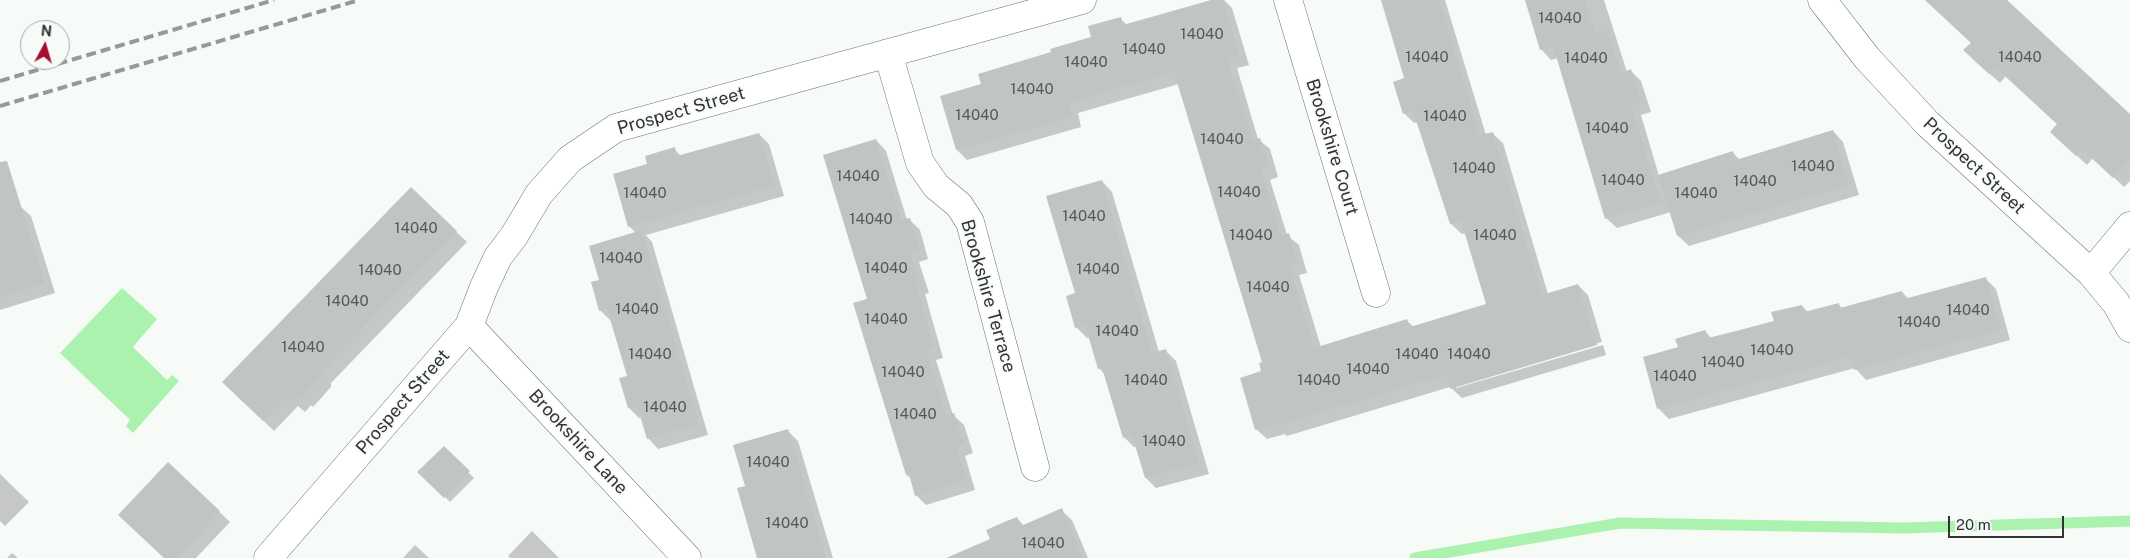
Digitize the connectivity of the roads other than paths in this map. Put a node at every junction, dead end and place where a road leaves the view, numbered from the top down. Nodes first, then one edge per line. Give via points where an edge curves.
1 (1082, 0) edge
2 (1288, 0) edge
3 (1822, 0) edge
4 (888, 53) junction
5 (2130, 226) edge
6 (2091, 273) junction
7 (1376, 294) dead end
8 (469, 326) junction
9 (2130, 328) edge
10 (1035, 467) dead end
11 (268, 558) edge
12 (687, 558) edge

1 - 4 street, Prospect Street
2 - 7 street, Brookshire Court
3 - 6 street, Prospect Street via 1867,58 1928,124
4 - 8 street, Prospect Street via 616,128 570,159 538,194 498,258
4 - 10 street, Brookshire Terrace via 920,163 936,186 959,205 970,222
5 - 6 street
6 - 9 street, Prospect Street via 2116,303
8 - 11 street, Prospect Street
8 - 12 street, Brookshire Lane

